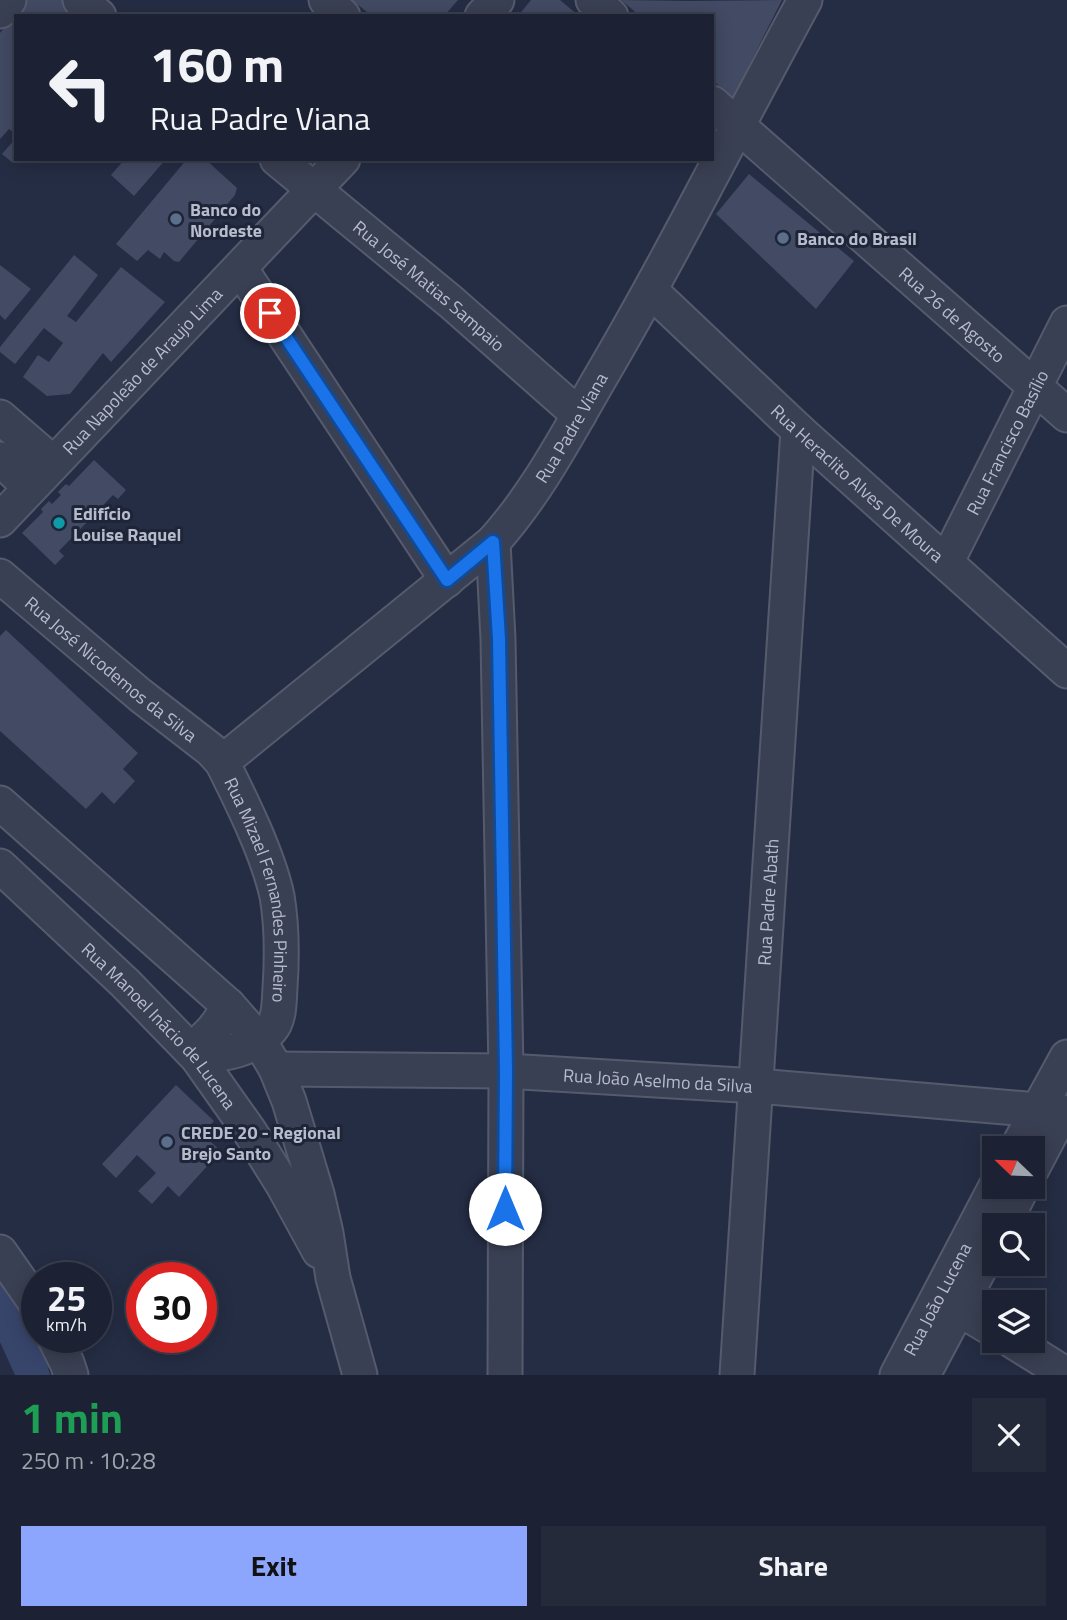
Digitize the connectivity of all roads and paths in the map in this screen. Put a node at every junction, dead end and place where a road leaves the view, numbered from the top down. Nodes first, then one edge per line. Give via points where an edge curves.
1 (9, 0) edge
2 (80, 0) edge
3 (327, 0) edge
4 (497, 0) edge
5 (593, 0) edge
6 (805, 0) edge
7 (0, 11) edge
8 (97, 14) edge
9 (341, 14) edge
10 (484, 14) edge
11 (609, 14) edge
12 (714, 105) edge
13 (737, 125) junction
14 (279, 161) edge
15 (341, 161) edge
16 (314, 189) junction
17 (240, 268) junction
18 (651, 291) junction
19 (1067, 323) edge
20 (1033, 387) junction
21 (579, 415) junction
22 (1067, 415) edge
23 (0, 417) edge
24 (798, 430) junction
25 (0, 459) edge
26 (52, 463) junction
27 (30, 487) junction
28 (0, 520) edge
29 (493, 542) junction
30 (947, 561) junction
31 (0, 576) edge
32 (447, 580) junction
33 (1067, 671) edge
34 (222, 762) junction
35 (0, 803) edge
36 (32, 832) junction
37 (1, 867) edge
38 (128, 915) junction
39 (93, 956) junction
40 (228, 1005) junction
41 (259, 1040) junction
42 (194, 1053) junction
43 (1067, 1056) edge
44 (276, 1069) junction
45 (506, 1071) junction
46 (757, 1086) junction
47 (1055, 1110) edge
48 (1029, 1136) edge
49 (1045, 1136) edge
50 (991, 1199) edge
51 (0, 1252) edge
52 (982, 1258) edge
53 (333, 1278) junction
54 (21, 1282) edge
55 (948, 1303) junction
56 (982, 1323) edge
57 (63, 1353) edge
58 (1032, 1353) edge
59 (71, 1375) edge
60 (360, 1375) edge
61 (505, 1375) edge
62 (737, 1375) edge
63 (897, 1375) edge
64 (923, 1375) edge
65 (1067, 1375) edge

1 - 7 street
2 - 8 street
3 - 9 street
4 - 10 street
5 - 11 street
6 - 13 street, Rua Padre Viana
12 - 13 street, Rua 26 de Agosto
13 - 18 street, Rua Padre Viana
13 - 20 street, Rua 26 de Agosto
14 - 16 street, Rua José Matias Sampaio
15 - 16 street, Rua Napoleão de Araujo Lima
16 - 17 street, Rua Napoleão de Araujo Lima
16 - 21 street, Rua José Matias Sampaio
17 - 26 street, Rua Napoleão de Araujo Lima
17 - 32 street
18 - 21 street, Rua Padre Viana
18 - 24 street, Rua Heraclito Alves De Moura
19 - 20 street, Rua Francisco Basílio
20 - 22 street, Rua 26 de Agosto
20 - 30 street, Rua Francisco Basílio
21 - 29 street, Rua Padre Viana via 528,501
23 - 26 street
24 - 30 street, Rua Heraclito Alves De Moura
24 - 46 street, Rua Padre Abath
25 - 27 street
26 - 27 street, Rua Napoleão de Araujo Lima
27 - 28 street, Rua Napoleão de Araujo Lima
29 - 32 street, Rua Padre Viana
29 - 45 street via 499,639
30 - 33 street, Rua Heraclito Alves De Moura
31 - 34 street, Rua José Nicodemos da Silva
32 - 34 street, Rua Padre Viana
34 - 41 street, Rua Mizael Fernandes Pinheiro via 272,877 277,899 278,1009 274,1026
35 - 36 street
36 - 37 street
36 - 38 street
37 - 39 street, Rua Manoel Inácio de Lucena
38 - 39 street
38 - 40 street
39 - 42 street, Rua Manoel Inácio de Lucena
40 - 41 street
40 - 42 street
41 - 42 street via 235,1051
41 - 44 street
42 - 53 street, Rua Manoel Inácio de Lucena via 283,1185
43 - 47 street
44 - 45 street, Rua João Aselmo da Silva
44 - 53 street via 317,1194
45 - 46 street, Rua João Aselmo da Silva
45 - 61 street
46 - 47 street, Rua João Aselmo da Silva
46 - 62 street, Rua Padre Abath
47 - 48 street
47 - 49 street
50 - 55 street, Rua João Lucena
51 - 54 street
52 - 55 street, Rua João Lucena
53 - 60 street
55 - 56 street
55 - 63 street, Rua João Lucena
55 - 64 street, Rua João Lucena
57 - 59 street
58 - 65 street

